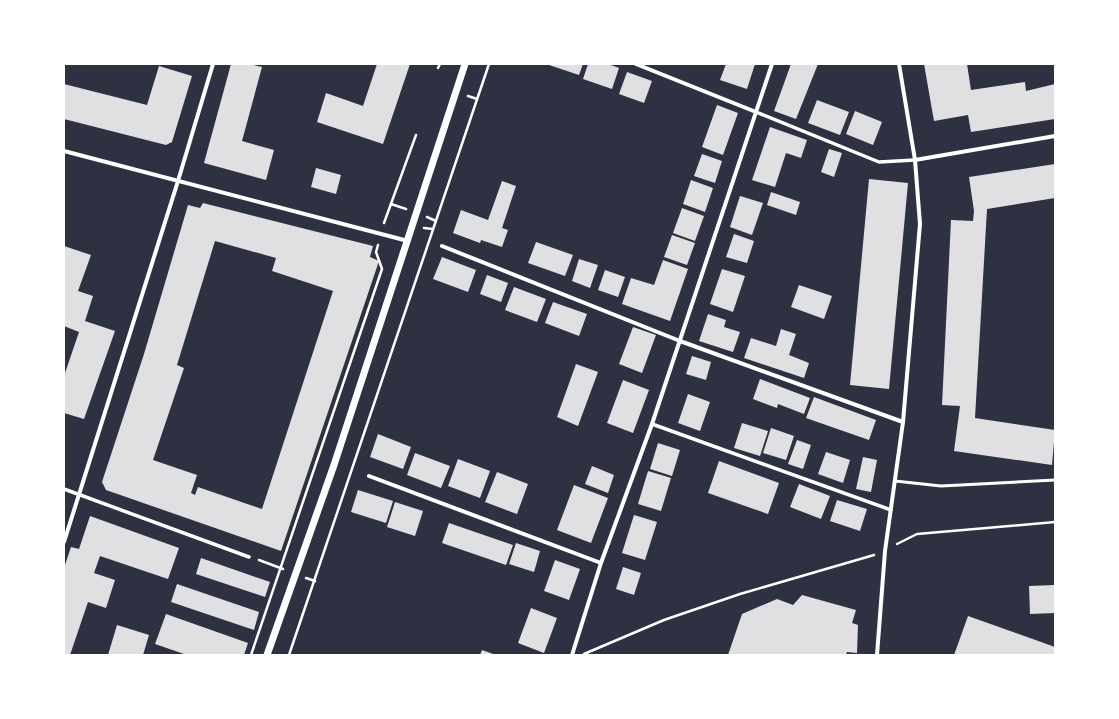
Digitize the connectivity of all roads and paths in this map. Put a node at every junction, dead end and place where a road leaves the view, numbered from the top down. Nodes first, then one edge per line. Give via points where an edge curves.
1 (213, 64) edge
2 (440, 64) edge
3 (465, 64) edge
4 (489, 64) edge
5 (636, 64) edge
6 (772, 64) edge
7 (899, 64) edge
8 (438, 68) dead end
9 (468, 96) dead end
10 (477, 99) junction
11 (756, 112) junction
12 (416, 135) dead end
13 (1055, 136) edge
14 (64, 151) edge
15 (915, 160) junction
16 (178, 181) junction
17 (380, 235) junction
18 (408, 241) junction
19 (442, 246) dead end
20 (680, 341) junction
21 (903, 422) junction
22 (652, 424) junction
23 (369, 476) dead end
24 (1055, 480) edge
25 (895, 481) junction
26 (64, 489) edge
27 (79, 495) junction
28 (891, 510) junction
29 (1055, 522) edge
30 (64, 542) edge
31 (885, 551) junction
32 (249, 557) joint
33 (601, 563) junction
34 (281, 569) junction
35 (251, 655) edge
36 (267, 655) edge
37 (289, 655) edge
38 (572, 655) edge
39 (582, 655) edge
40 (877, 655) edge

1 - 16 street
2 - 8 path
3 - 18 street
4 - 10 path
5 - 11 street
6 - 11 street
7 - 15 street
9 - 10 path
10 - 37 path
11 - 15 street via 879,162
11 - 20 street
12 - 17 path
13 - 15 street
14 - 16 street
15 - 21 street via 920,224
16 - 17 street
16 - 27 street
17 - 18 street
17 - 34 path via 376,252 382,269
18 - 36 street
19 - 20 street
20 - 21 street
20 - 22 street
21 - 25 street
22 - 28 street
22 - 33 street
23 - 33 street
24 - 25 lane via 941,486
25 - 28 street
26 - 27 street
27 - 30 street
27 - 32 street
28 - 31 street
29 - 31 path via 917,534
31 - 39 path via 863,560 740,594 671,617
31 - 40 street
32 - 34 path
33 - 38 street
34 - 35 path

